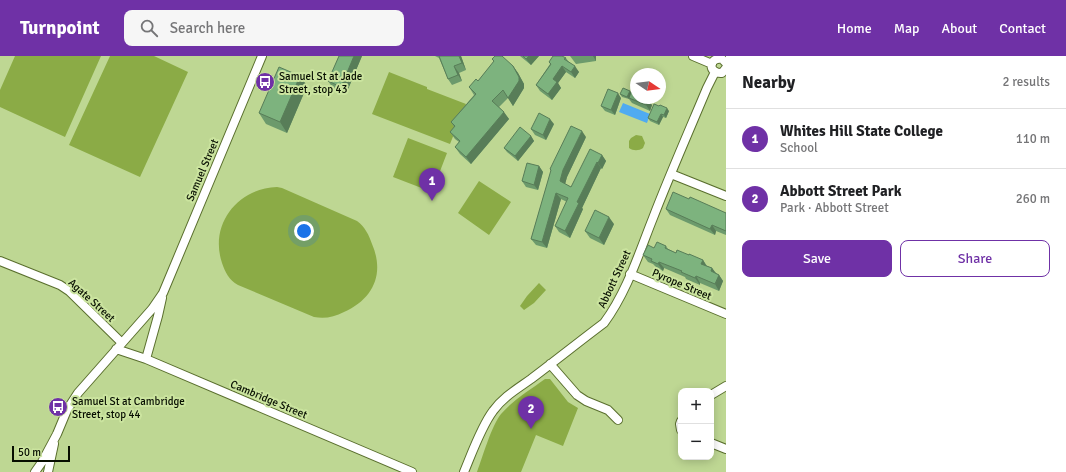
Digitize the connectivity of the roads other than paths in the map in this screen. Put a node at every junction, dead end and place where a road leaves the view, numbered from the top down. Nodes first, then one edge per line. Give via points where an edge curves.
1 (262, 56) edge
2 (693, 56) edge
3 (722, 59) edge
4 (712, 64) junction
5 (726, 69) edge
6 (715, 72) junction
7 (671, 174) junction
8 (726, 196) edge
9 (0, 261) edge
10 (630, 274) junction
11 (162, 294) junction
12 (726, 314) edge
13 (119, 346) junction
14 (146, 359) junction
15 (550, 364) junction
16 (726, 386) edge
17 (714, 393) edge
18 (618, 420) dead end
19 (57, 434) junction
20 (714, 444) edge
21 (726, 449) edge
22 (35, 472) edge
23 (48, 472) edge
24 (412, 472) edge
25 (464, 472) edge

1 - 11 street, Samuel Street
2 - 4 street
3 - 4 street via 715,60
4 - 6 street
5 - 6 street
6 - 7 street, Abbott Street
7 - 8 street
7 - 10 street, Abbott Street
9 - 13 street, Agate Street via 69,291
10 - 12 street, Pyrope Street
10 - 15 street, Abbott Street via 604,323
11 - 13 street, Samuel Street via 152,310
11 - 14 street, Samuel Street
13 - 14 street, Cambridge Street
13 - 19 street, Samuel Street via 78,392
14 - 24 street, Cambridge Street
15 - 18 street via 577,395 608,410
15 - 25 street, Abbott Street via 503,399 492,411
16 - 17 street
19 - 22 street, Samuel Street
19 - 23 street, Samuel Street
20 - 21 street

